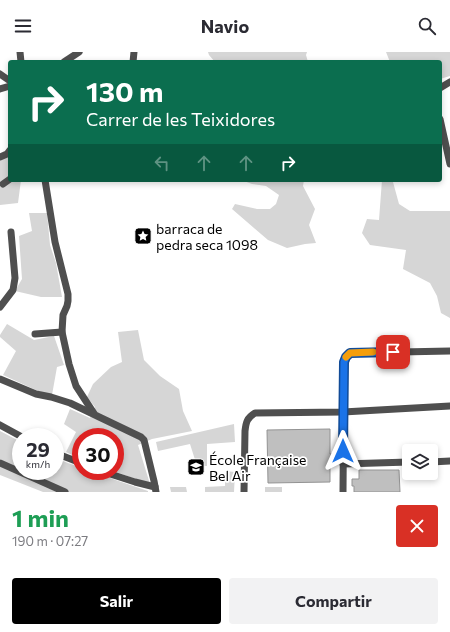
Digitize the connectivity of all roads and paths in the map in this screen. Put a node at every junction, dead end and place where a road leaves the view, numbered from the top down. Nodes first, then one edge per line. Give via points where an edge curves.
1 (79, 52) edge
2 (67, 60) edge
3 (442, 128) edge
4 (450, 164) edge
5 (8, 180) edge
6 (45, 182) edge
7 (3, 184) dead end
8 (11, 232) dead end
9 (0, 307) edge
10 (62, 332) junction
11 (35, 334) dead end
12 (450, 351) edge
13 (0, 378) edge
14 (450, 406) edge
15 (343, 412) junction
16 (95, 415) junction
17 (0, 425) edge
18 (12, 432) edge
19 (450, 461) edge
20 (402, 462) edge
21 (438, 462) edge
22 (0, 463) edge
23 (343, 464) junction
24 (124, 478) edge
25 (155, 489) edge
26 (65, 492) edge
27 (244, 492) edge
28 (343, 492) edge

1 - 2 street
3 - 4 street
5 - 7 street
6 - 10 street via 55,242 68,294
8 - 9 street via 16,278 13,290
10 - 11 street
10 - 16 street via 76,386
12 - 15 street via 350,353 344,362
13 - 16 street via 36,394 70,403
14 - 15 street
15 - 23 street
15 - 27 street via 255,412 246,422
16 - 25 street via 144,440
17 - 18 street
19 - 21 street
20 - 23 street
22 - 26 street
23 - 28 street
24 - 25 street

